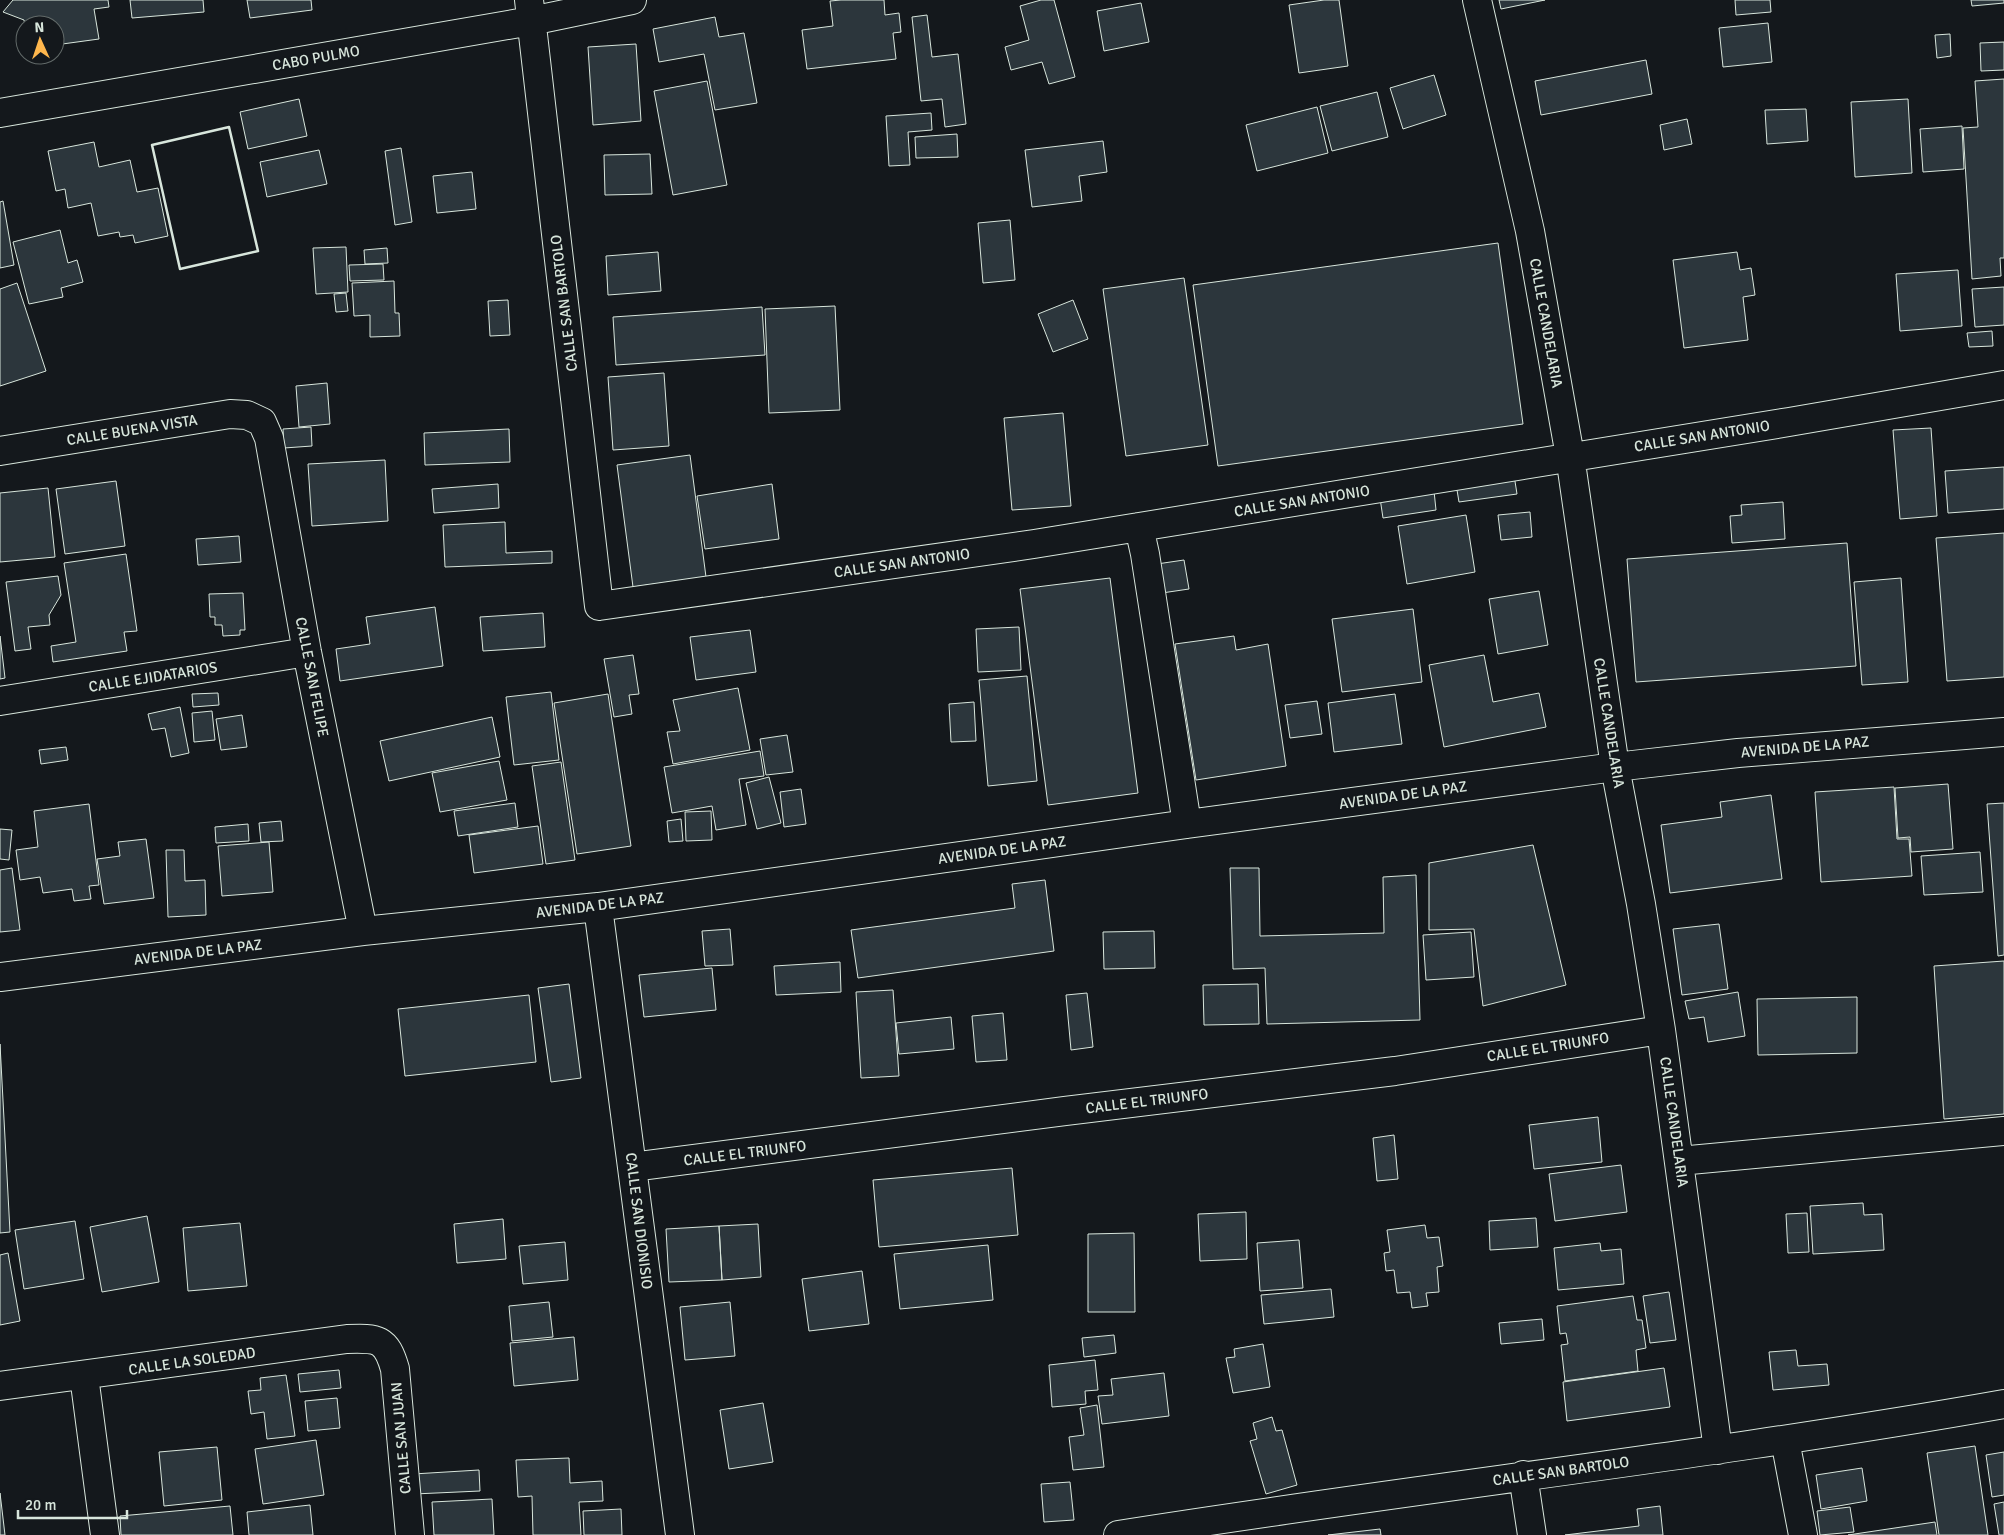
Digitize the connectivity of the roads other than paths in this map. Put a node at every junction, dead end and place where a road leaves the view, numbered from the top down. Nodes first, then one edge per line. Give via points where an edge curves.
1 (632, 0) edge
2 (1476, 0) edge
3 (530, 10) edge
4 (0, 113) edge
5 (2004, 385) edge
6 (262, 422) joint
7 (0, 452) edge
8 (1570, 456) junction
9 (1139, 527) junction
10 (599, 606) joint
11 (306, 652) junction
12 (0, 701) edge
13 (2004, 732) edge
14 (1615, 767) junction
15 (1187, 824) junction
16 (598, 907) junction
17 (363, 931) junction
18 (0, 977) edge
19 (1661, 1030) junction
20 (2004, 1131) edge
21 (1679, 1161) junction
22 (632, 1167) junction
23 (384, 1343) joint
24 (84, 1376) junction
25 (0, 1386) edge
26 (2004, 1404) edge
27 (1786, 1440) junction
28 (1718, 1450) junction
29 (1523, 1475) junction
30 (1242, 1525) edge
31 (105, 1535) edge
32 (410, 1535) edge
33 (680, 1535) edge
34 (1118, 1535) edge
35 (1532, 1535) edge
36 (1803, 1535) edge

1 - 3 street, CABO PULMO
2 - 8 street, CALLE CANDELARIA via 1530,231
3 - 4 street, CABO PULMO
3 - 10 street, CALLE SAN BARTOLO
5 - 8 street, CALLE SAN ANTONIO
6 - 7 street, CALLE BUENA VISTA via 247,415 230,414
6 - 11 street, CALLE SAN FELIPE via 269,438
8 - 9 street, CALLE SAN ANTONIO
8 - 14 street, CALLE CANDELARIA
9 - 10 street, CALLE SAN ANTONIO
9 - 15 street
11 - 12 street, CALLE EJIDATARIOS
11 - 17 street, CALLE SAN FELIPE
13 - 14 street, AVENIDA DE LA PAZ via 1738,753
14 - 15 street, AVENIDA DE LA PAZ
14 - 19 street, CALLE CANDELARIA
15 - 16 street, AVENIDA DE LA PAZ
16 - 17 street, AVENIDA DE LA PAZ
16 - 22 street, CALLE SAN DIONISIO
17 - 18 street, AVENIDA DE LA PAZ
19 - 21 street, CALLE CANDELARIA
19 - 22 street, CALLE EL TRIUNFO via 1395,1071
20 - 21 street
21 - 28 street, CALLE CANDELARIA
22 - 33 street, CALLE SAN DIONISIO
23 - 24 street, CALLE LA SOLEDAD via 368,1338 347,1339
23 - 32 street, CALLE SAN JUAN via 395,1369
24 - 25 street, CALLE LA SOLEDAD
24 - 31 street
26 - 27 street, CALLE SAN BARTOLO
27 - 28 street, CALLE SAN BARTOLO
27 - 36 street
28 - 29 street, CALLE SAN BARTOLO
29 - 30 street, CALLE SAN BARTOLO
29 - 35 street
30 - 34 street, CALLE SAN BARTOLO

